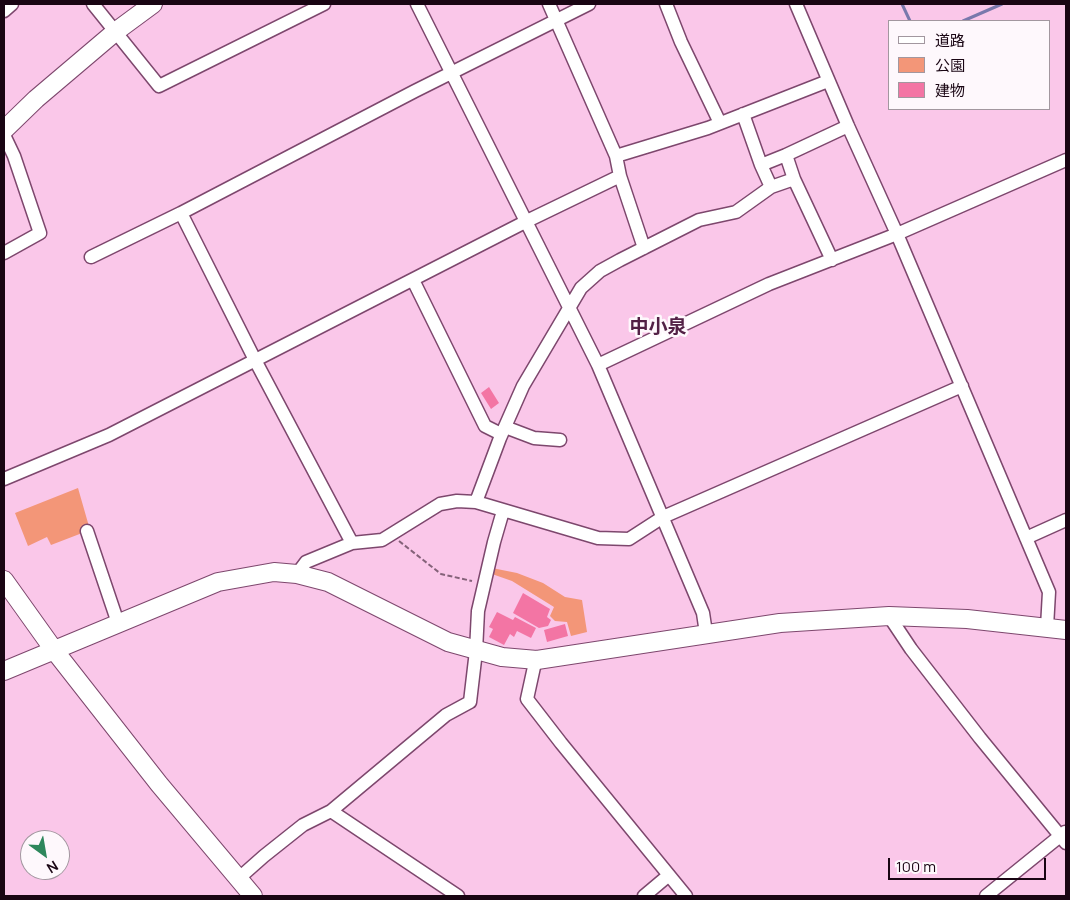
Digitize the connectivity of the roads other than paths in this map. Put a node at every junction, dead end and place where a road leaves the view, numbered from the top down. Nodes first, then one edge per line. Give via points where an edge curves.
1 (12, 4) edge
2 (93, 4) edge
3 (153, 4) edge
4 (324, 4) edge
5 (417, 4) edge
6 (549, 4) edge
7 (589, 4) edge
8 (666, 4) edge
9 (796, 4) edge
10 (4, 11) edge
11 (556, 20) junction
12 (115, 32) junction
13 (452, 72) junction
14 (828, 81) junction
15 (743, 114) junction
16 (720, 123) junction
17 (848, 126) junction
18 (4, 130) edge
19 (4, 134) edge
20 (786, 155) junction
21 (616, 156) junction
22 (1066, 160) edge
23 (761, 165) junction
24 (620, 176) junction
25 (794, 179) junction
26 (771, 187) junction
27 (181, 213) junction
28 (527, 221) junction
29 (897, 234) junction
30 (644, 248) junction
31 (4, 253) edge
32 (92, 257) dead end
33 (832, 260) junction
34 (413, 280) junction
35 (570, 308) junction
36 (255, 360) junction
37 (598, 365) junction
38 (962, 386) junction
39 (503, 430) junction
40 (560, 440) dead end
41 (4, 479) edge
42 (476, 502) junction
43 (503, 511) junction
44 (663, 517) junction
45 (1066, 520) edge
46 (87, 531) dead end
47 (1026, 538) junction
48 (352, 544) junction
49 (297, 574) junction
50 (4, 580) edge
51 (889, 616) junction
52 (118, 623) junction
53 (1047, 627) junction
54 (1066, 630) edge
55 (706, 633) junction
56 (54, 650) junction
57 (476, 650) junction
58 (537, 660) junction
59 (4, 672) edge
60 (331, 811) junction
61 (1064, 837) edge
62 (669, 875) junction
63 (238, 879) junction
64 (251, 896) edge
65 (458, 896) edge
66 (644, 896) edge
67 (686, 896) edge
68 (986, 896) edge

1 - 10 street
2 - 12 street
3 - 12 street
4 - 12 street via 159,86
5 - 13 street
6 - 11 street
7 - 11 street
8 - 16 street
9 - 14 street
11 - 13 street
11 - 21 street
12 - 18 street
13 - 27 street
13 - 28 street
14 - 15 street
14 - 17 street
15 - 16 street
15 - 23 street
16 - 21 street
17 - 20 street
17 - 29 street
19 - 31 street via 40,233
20 - 23 street
20 - 25 street
21 - 24 street
22 - 29 street
23 - 26 street
24 - 28 street
24 - 30 street
25 - 26 street
25 - 33 street
26 - 30 street via 736,212 699,220
27 - 32 street
27 - 36 street
28 - 34 street
28 - 35 street
29 - 33 street
29 - 38 street
30 - 35 street via 600,271 581,288
33 - 37 street via 769,284
34 - 36 street
34 - 39 street via 485,426
35 - 37 street
35 - 39 street via 523,386
36 - 41 street via 110,435
36 - 48 street
37 - 44 street
38 - 44 street
38 - 47 street
39 - 40 street via 534,438
39 - 42 street
42 - 43 street
42 - 48 street via 440,504 382,540
43 - 44 street via 598,538 629,539
43 - 57 street via 478,611
44 - 55 street via 703,613
45 - 47 street
46 - 52 street
47 - 53 street via 1049,592
48 - 49 street via 306,562
49 - 52 street via 274,572 218,582
49 - 57 street via 328,582 448,642
50 - 56 street
51 - 53 street
51 - 55 street via 780,623
51 - 61 street via 922,664
52 - 56 street
53 - 54 street
55 - 58 street
56 - 59 street
56 - 63 street
57 - 58 street via 502,657
57 - 60 street via 470,702 446,715
58 - 62 street via 527,699
60 - 63 street via 303,825
60 - 65 street
61 - 68 street
62 - 66 street
62 - 67 street
63 - 64 street

